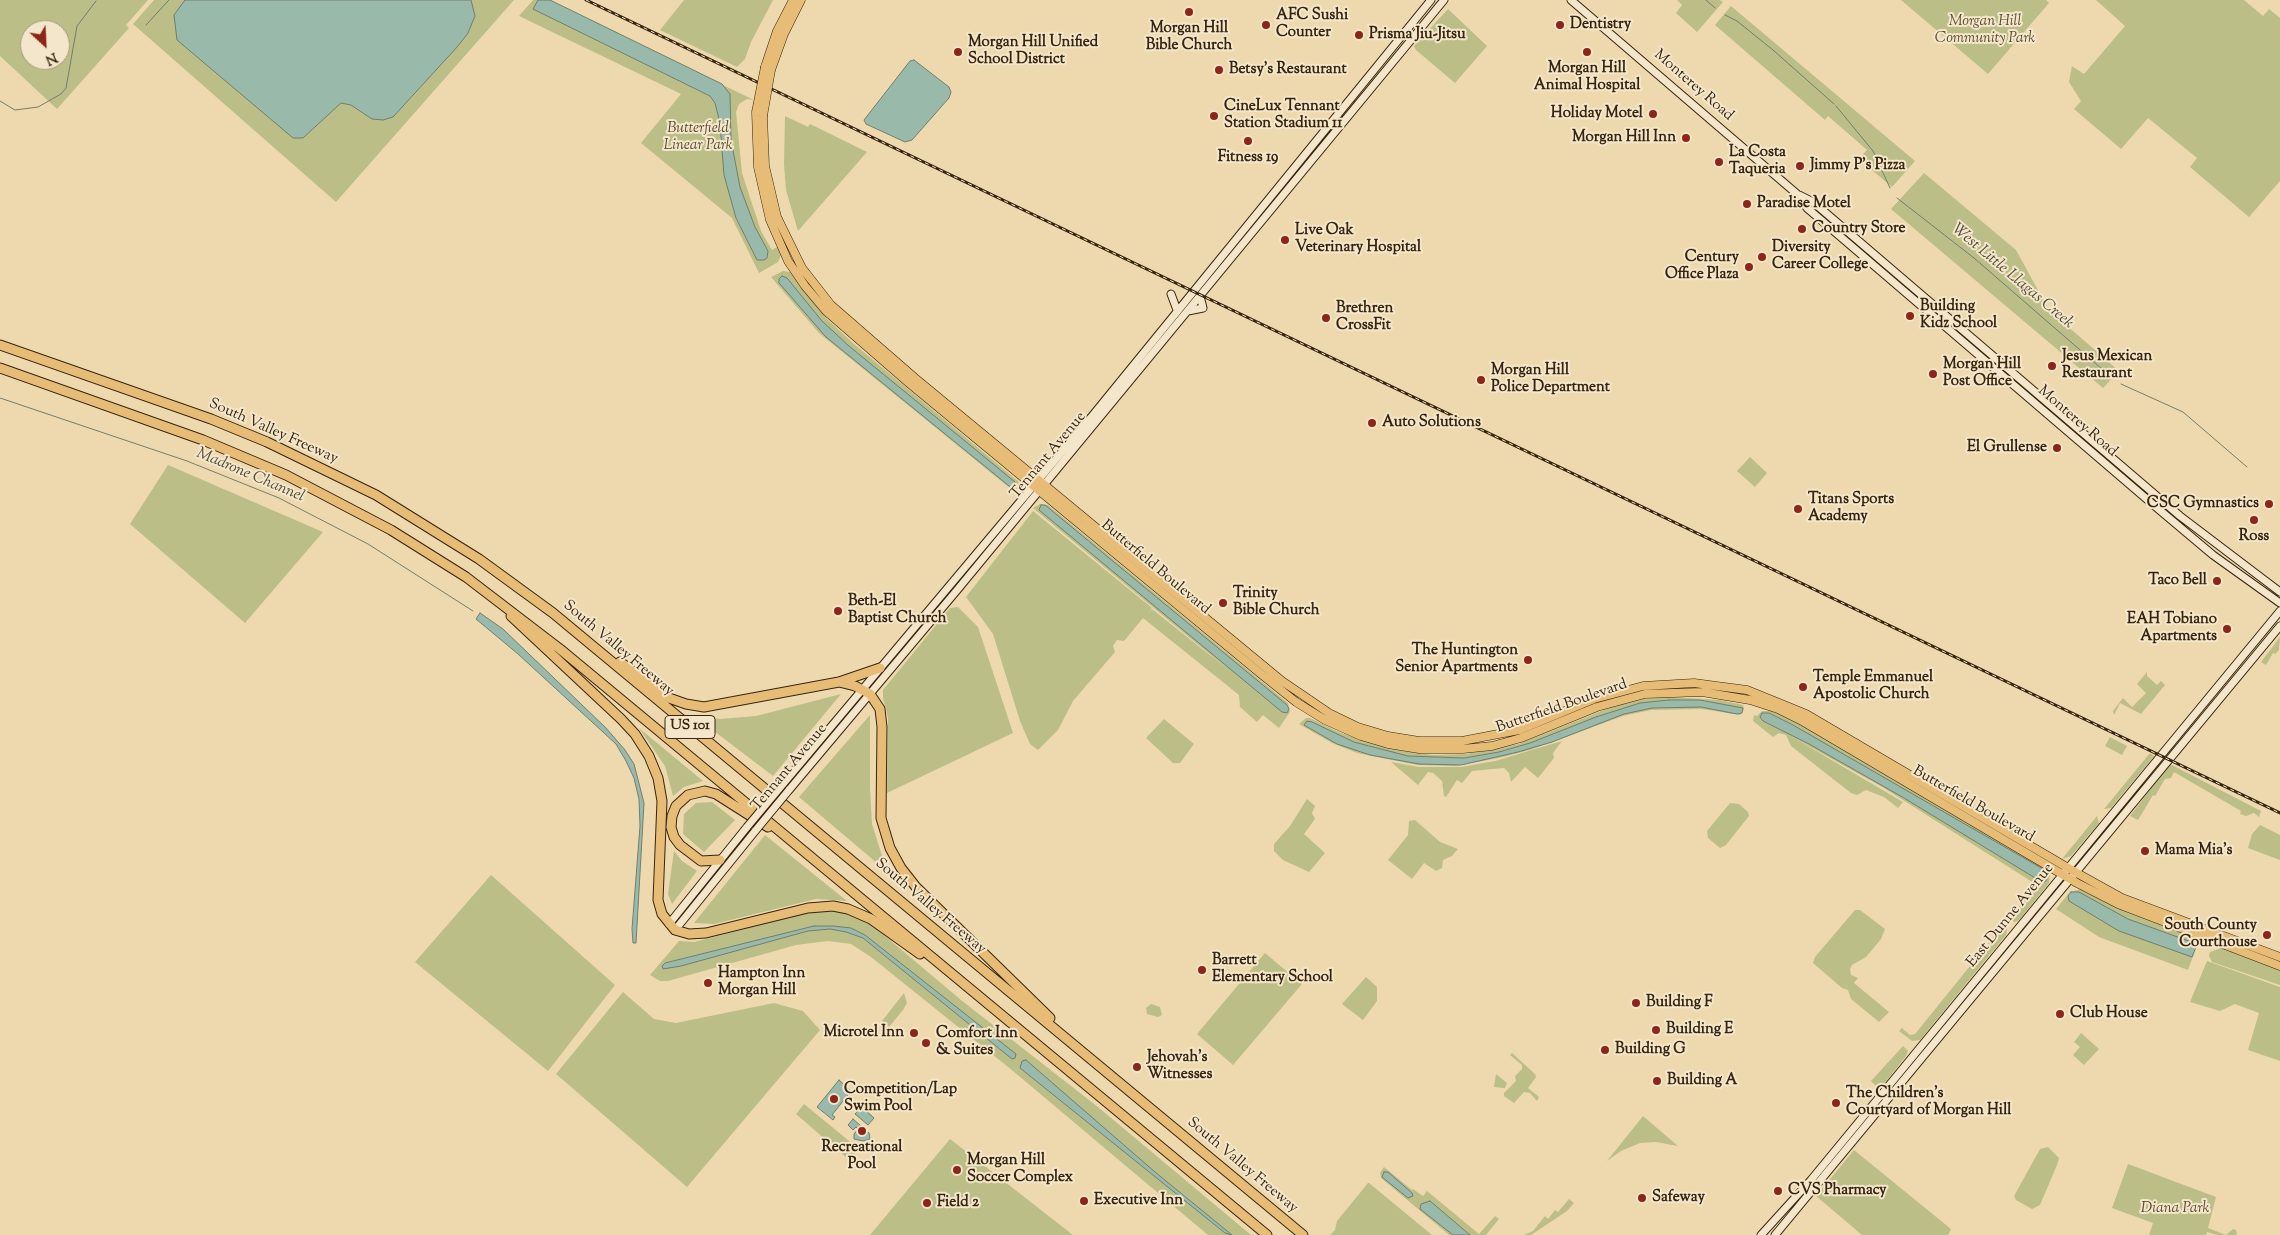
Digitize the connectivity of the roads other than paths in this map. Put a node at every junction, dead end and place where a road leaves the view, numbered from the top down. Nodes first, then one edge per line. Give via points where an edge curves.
1 (793, 0) edge
2 (801, 0) edge
3 (1431, 0) edge
4 (1444, 0) edge
5 (1571, 0) edge
6 (768, 68) junction
7 (1797, 194) junction
8 (1222, 256) junction
9 (1212, 266) junction
10 (1221, 271) junction
11 (1214, 280) junction
12 (1171, 294) dead end
13 (1183, 303) junction
14 (1178, 310) junction
15 (1180, 320) junction
16 (0, 345) edge
17 (0, 368) edge
18 (1135, 369) junction
19 (2031, 389) junction
20 (2018, 390) junction
21 (1038, 485) junction
22 (2280, 592) edge
23 (492, 595) junction
24 (2280, 603) edge
25 (2280, 611) edge
26 (553, 613) junction
27 (2280, 626) edge
28 (880, 668) junction
29 (839, 682) junction
30 (866, 692) junction
31 (786, 787) junction
32 (2134, 787) junction
33 (2138, 797) junction
34 (806, 852) junction
35 (720, 860) junction
36 (2069, 873) junction
37 (672, 927) junction
38 (2280, 957) edge
39 (2280, 966) edge
40 (981, 997) junction
41 (1066, 1038) junction
42 (1917, 1051) junction
43 (1899, 1086) junction
44 (1860, 1121) junction
45 (1852, 1143) junction
46 (1826, 1175) junction
47 (1811, 1180) junction
48 (1798, 1208) junction
49 (1267, 1235) edge
50 (1303, 1235) edge
51 (1761, 1235) edge
52 (1775, 1235) edge

1 - 6 main road, Butterfield Boulevard via 777,31
2 - 6 main road, Butterfield Boulevard
3 - 8 main road, Tennant Avenue
4 - 10 main road, Tennant Avenue
5 - 7 main road, Monterey Road
6 - 21 main road, Butterfield Boulevard, bridge via 760,114 772,201 789,245 815,287 843,318
7 - 19 main road, Monterey Road via 1813,202
7 - 20 main road, Monterey Road via 1807,208
8 - 9 main road, Tennant Avenue
8 - 10 main road
9 - 11 main road via 1216,269 1212,275
9 - 13 main road, Tennant Avenue
10 - 11 main road, Tennant Avenue
11 - 15 main road, Tennant Avenue
12 - 14 main road
13 - 14 main road, Tennant Avenue
13 - 15 main road
14 - 18 main road, Tennant Avenue
15 - 18 main road, Tennant Avenue
16 - 26 highway, South Valley Freeway / US 101 via 211,419 323,468 441,535
17 - 23 highway, US 101 via 203,440 286,475 391,530
18 - 21 main road, Tennant Avenue
19 - 20 main road via 2021,387
19 - 22 main road, Monterey Road via 2199,532
20 - 24 main road, Monterey Road via 2183,530
21 - 28 main road, Tennant Avenue
21 - 30 main road, Tennant Avenue
21 - 36 main road, Butterfield Boulevard via 1292,689 1323,710 1358,727 1404,739 1462,741 1519,730 1594,699 1626,690 1678,683 1736,688 1765,696 1806,714
23 - 34 highway, US 101
23 - 37 highway via 628,727 649,756 658,778 662,801 658,900 662,914
25 - 32 main road, East Dunne Avenue
26 - 29 highway via 661,692 686,704 704,707 727,704
26 - 41 highway, South Valley Freeway / US 101
27 - 33 main road, East Dunne Avenue
28 - 29 highway
28 - 30 main road, Tennant Avenue
29 - 30 highway
30 - 31 main road, Tennant Avenue
30 - 41 highway via 880,709 881,818 897,862 916,887 1050,1018
31 - 35 main road, Tennant Avenue, bridge
31 - 37 main road, Tennant Avenue, bridge via 756,830
32 - 33 main road
32 - 36 main road, East Dunne Avenue
33 - 36 main road, East Dunne Avenue
34 - 35 highway via 716,794 693,792 676,806 672,832 680,845 698,859 707,862
34 - 40 highway, US 101
35 - 37 main road, Tennant Avenue
36 - 38 main road, Butterfield Boulevard via 2122,898
36 - 39 main road, Butterfield Boulevard via 2132,910
36 - 42 main road, East Dunne Avenue
36 - 43 main road, East Dunne Avenue
37 - 40 highway via 689,934 706,933 808,908 840,907 877,923
40 - 49 highway, US 101
41 - 50 highway, South Valley Freeway / US 101
42 - 43 main road via 1918,1055 1900,1077
42 - 44 main road, East Dunne Avenue
43 - 45 main road, East Dunne Avenue
44 - 45 main road
44 - 47 main road, East Dunne Avenue
45 - 46 main road, East Dunne Avenue
46 - 47 main road
46 - 48 main road, East Dunne Avenue
47 - 48 main road via 1810,1188 1798,1202
47 - 51 main road, East Dunne Avenue
48 - 52 main road, East Dunne Avenue

